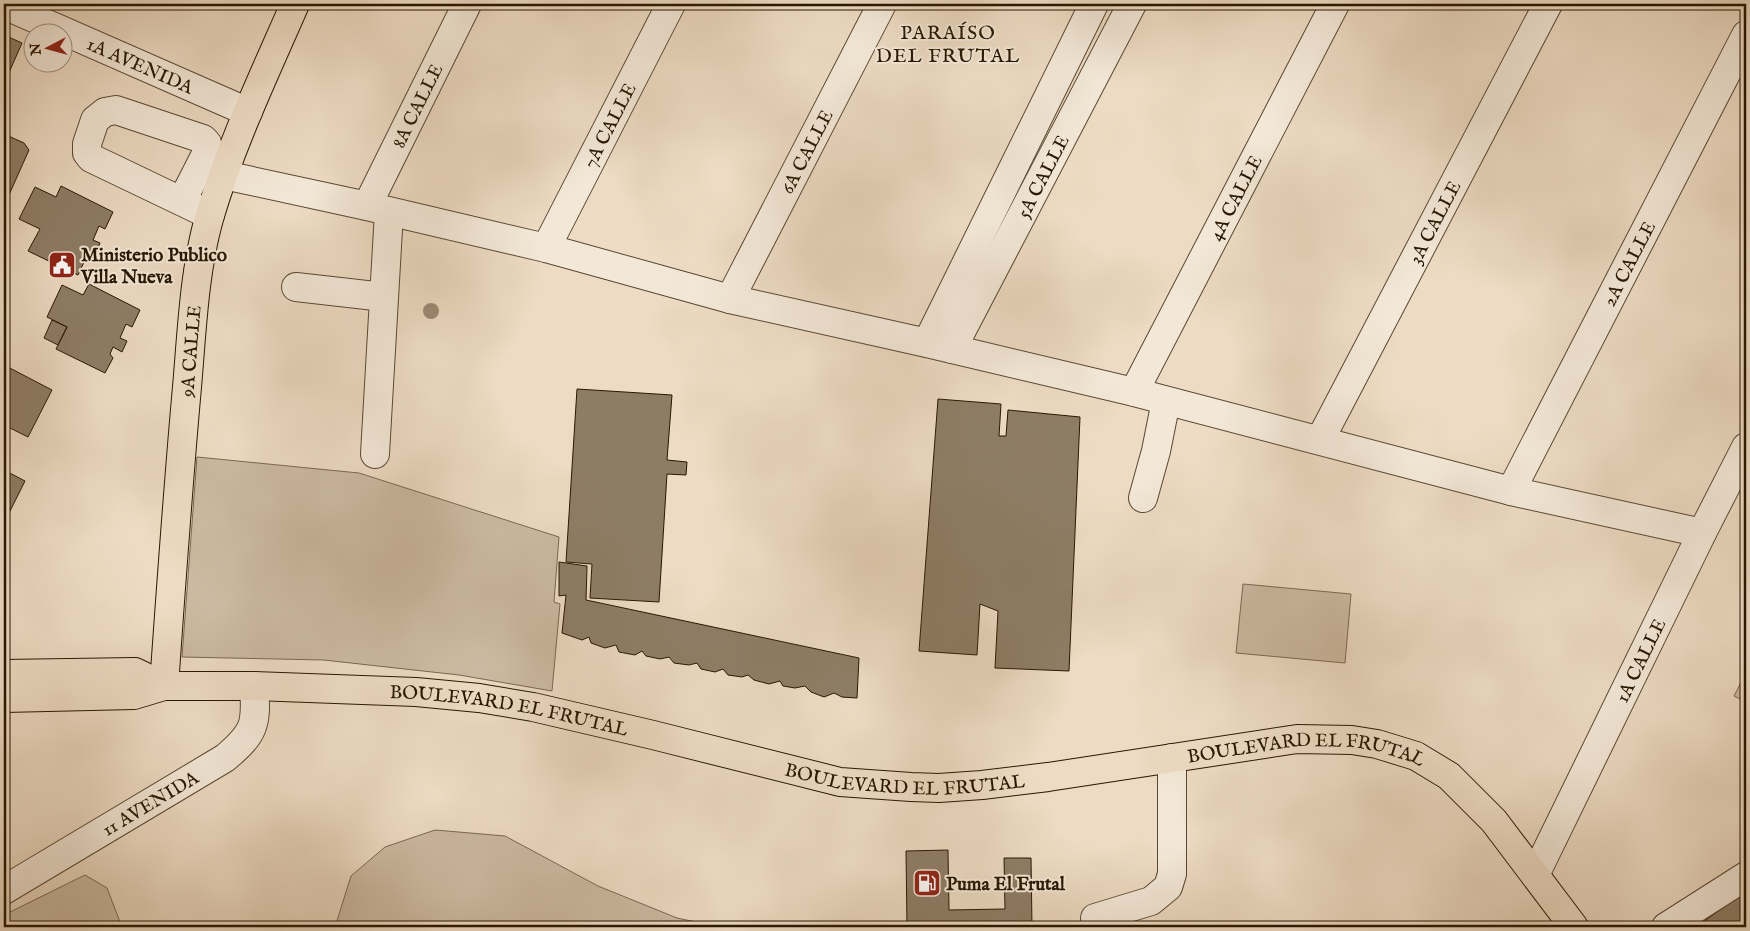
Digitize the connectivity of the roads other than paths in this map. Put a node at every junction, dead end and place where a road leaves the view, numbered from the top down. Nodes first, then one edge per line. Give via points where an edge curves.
1 (295, 4) edge
2 (468, 4) edge
3 (671, 4) edge
4 (882, 4) edge
5 (1094, 4) edge
6 (1132, 4) edge
7 (1334, 4) edge
8 (1548, 4) edge
9 (4, 5) edge
10 (1746, 35) edge
11 (248, 112) junction
12 (224, 175) junction
13 (182, 201) dead end
14 (378, 209) junction
15 (210, 215) junction
16 (546, 248) junction
17 (296, 287) dead end
18 (384, 297) junction
19 (730, 299) junction
20 (940, 346) junction
21 (1134, 392) junction
22 (1166, 401) junction
23 (1320, 440) junction
24 (1746, 447) edge
25 (375, 454) dead end
26 (1511, 491) junction
27 (1143, 498) dead end
28 (1702, 533) junction
29 (4, 674) edge
30 (164, 686) junction
31 (254, 686) junction
32 (4, 698) edge
33 (1172, 758) junction
34 (1535, 875) junction
35 (1746, 876) edge
36 (4, 890) edge
37 (1095, 918) dead end
38 (1574, 927) edge
39 (1666, 927) edge

1 - 11 main road, 9A CALLE
2 - 14 street, 8A CALLE
3 - 16 street, 7A CALLE
4 - 19 street, 6A CALLE
5 - 20 street, 5A CALLE
6 - 20 street, 5A CALLE
7 - 21 street, 4A CALLE
8 - 23 street, 3A CALLE
9 - 11 street, 1A AVENIDA
10 - 26 street, 2A CALLE
11 - 12 main road, 9A CALLE
12 - 14 street
12 - 15 main road, 9A CALLE
13 - 15 street
14 - 16 street
14 - 18 street
15 - 30 main road, 9A CALLE via 195,294
16 - 19 street
17 - 18 street
18 - 25 street
19 - 20 street
20 - 21 street
21 - 22 street
22 - 23 street
22 - 27 street
23 - 26 street
24 - 28 street, 1A CALLE
26 - 28 street
28 - 34 street, 1A CALLE
29 - 30 main road, BOULEVARD EL FRUTAL via 135,672
30 - 31 main road, BOULEVARD EL FRUTAL
30 - 32 main road, BOULEVARD EL FRUTAL via 134,695
31 - 33 main road, BOULEVARD EL FRUTAL via 416,692 479,698 653,735 807,775 885,786 938,788 982,785
31 - 36 street, 11 AVENIDA via 256,706 252,728 243,743 226,758
33 - 34 main road, BOULEVARD EL FRUTAL via 1297,739 1352,740 1396,749 1416,756 1450,776 1494,821
33 - 37 street via 1172,874 1168,887 1151,901
34 - 38 main road, BOULEVARD EL FRUTAL
35 - 39 street

